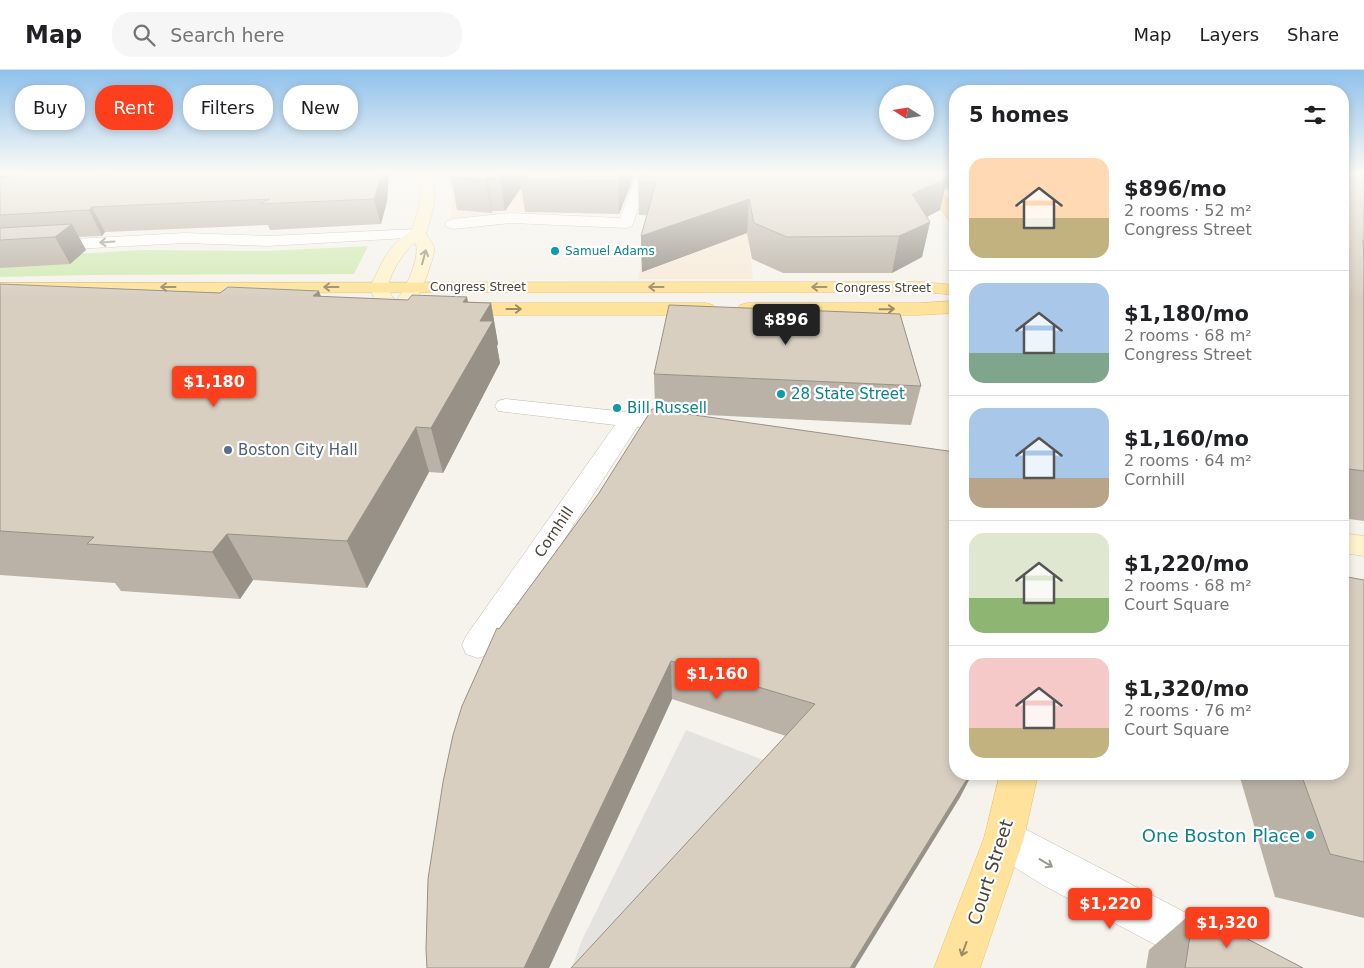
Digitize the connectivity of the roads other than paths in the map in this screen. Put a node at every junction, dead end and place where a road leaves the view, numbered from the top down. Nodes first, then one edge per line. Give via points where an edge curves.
1 (424, 215) edge
2 (500, 215) edge
3 (544, 215) edge
4 (629, 215) edge
5 (453, 224) dead end
6 (418, 234) junction
7 (0, 248) edge
8 (379, 287) junction
9 (414, 287) junction
10 (0, 288) edge
11 (949, 289) edge
12 (949, 307) edge
13 (365, 309) edge
14 (395, 309) junction
15 (506, 406) dead end
16 (631, 419) junction
17 (706, 428) edge
18 (1349, 544) edge
19 (1364, 546) edge
20 (478, 645) dead end
21 (1018, 780) edge
22 (1004, 838) junction
23 (957, 968) edge
24 (1245, 968) edge

1 - 6 main road
2 - 5 street
3 - 4 street via 626,223
6 -> 7 street via 277,240 176,238
6 - 8 main road via 398,249
9 -> 6 main road via 426,252 425,243
8 - 9 main road, Congress Street
8 -> 10 main road, Congress Street
8 - 14 main road via 382,298
11 -> 9 main road, Congress Street
9 - 14 main road via 406,301
14 -> 12 main road, Congress Street
13 - 14 main road, Congress Street
15 - 16 street
16 - 17 street
16 - 20 street, Cornhill
18 - 19 main road
21 - 22 main road, Court Street
22 -> 23 main road, Court Street
22 -> 24 street via 1058,870

